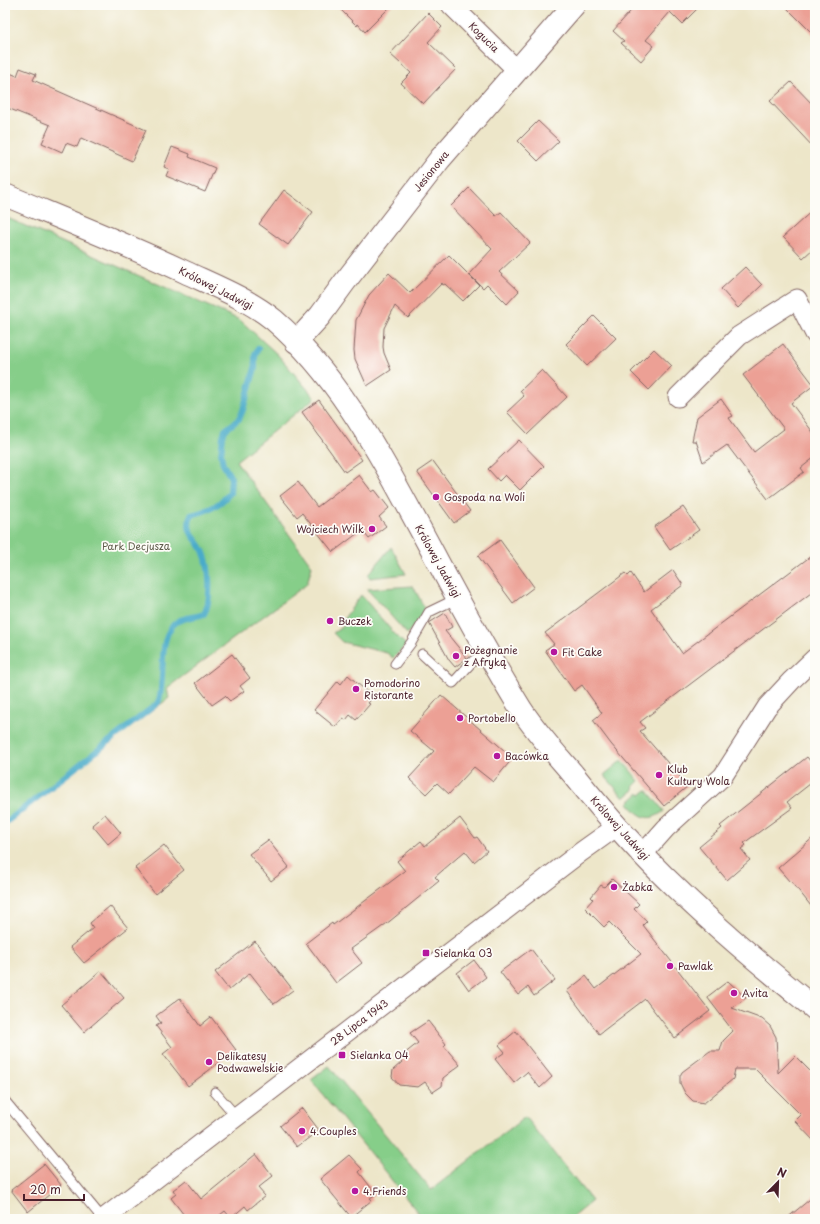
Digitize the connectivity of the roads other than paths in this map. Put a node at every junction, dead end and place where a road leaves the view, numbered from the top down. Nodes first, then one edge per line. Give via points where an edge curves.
1 (451, 5) edge
2 (574, 5) edge
3 (517, 70) junction
4 (5, 195) edge
5 (815, 334) edge
6 (296, 342) junction
7 (678, 397) dead end
8 (458, 598) junction
9 (487, 651) junction
10 (422, 654) dead end
11 (815, 658) edge
12 (395, 664) dead end
13 (616, 827) junction
14 (642, 855) junction
15 (815, 1009) edge
16 (215, 1092) dead end
17 (5, 1101) edge
18 (236, 1116) junction
19 (103, 1219) edge

1 - 3 street, Kogucia
2 - 3 street, Jesionowa
3 - 6 street, Jesionowa via 440,159 320,316
4 - 6 street, Królowej Jadwigi via 138,250 229,292 273,320
5 - 7 street via 797,300 739,336
6 - 8 street, Królowej Jadwigi via 315,362 358,419
8 - 9 street, Królowej Jadwigi
8 - 12 lane via 429,612
9 - 10 lane via 473,661 453,683
9 - 13 street, Królowej Jadwigi via 524,712
11 - 14 street via 767,707 723,776 666,828
13 - 14 street, Królowej Jadwigi
13 - 18 street, 28 Lipca 1943
14 - 15 street, Królowej Jadwigi via 771,973
16 - 18 lane
17 - 19 lane
18 - 19 street, 28 Lipca 1943

